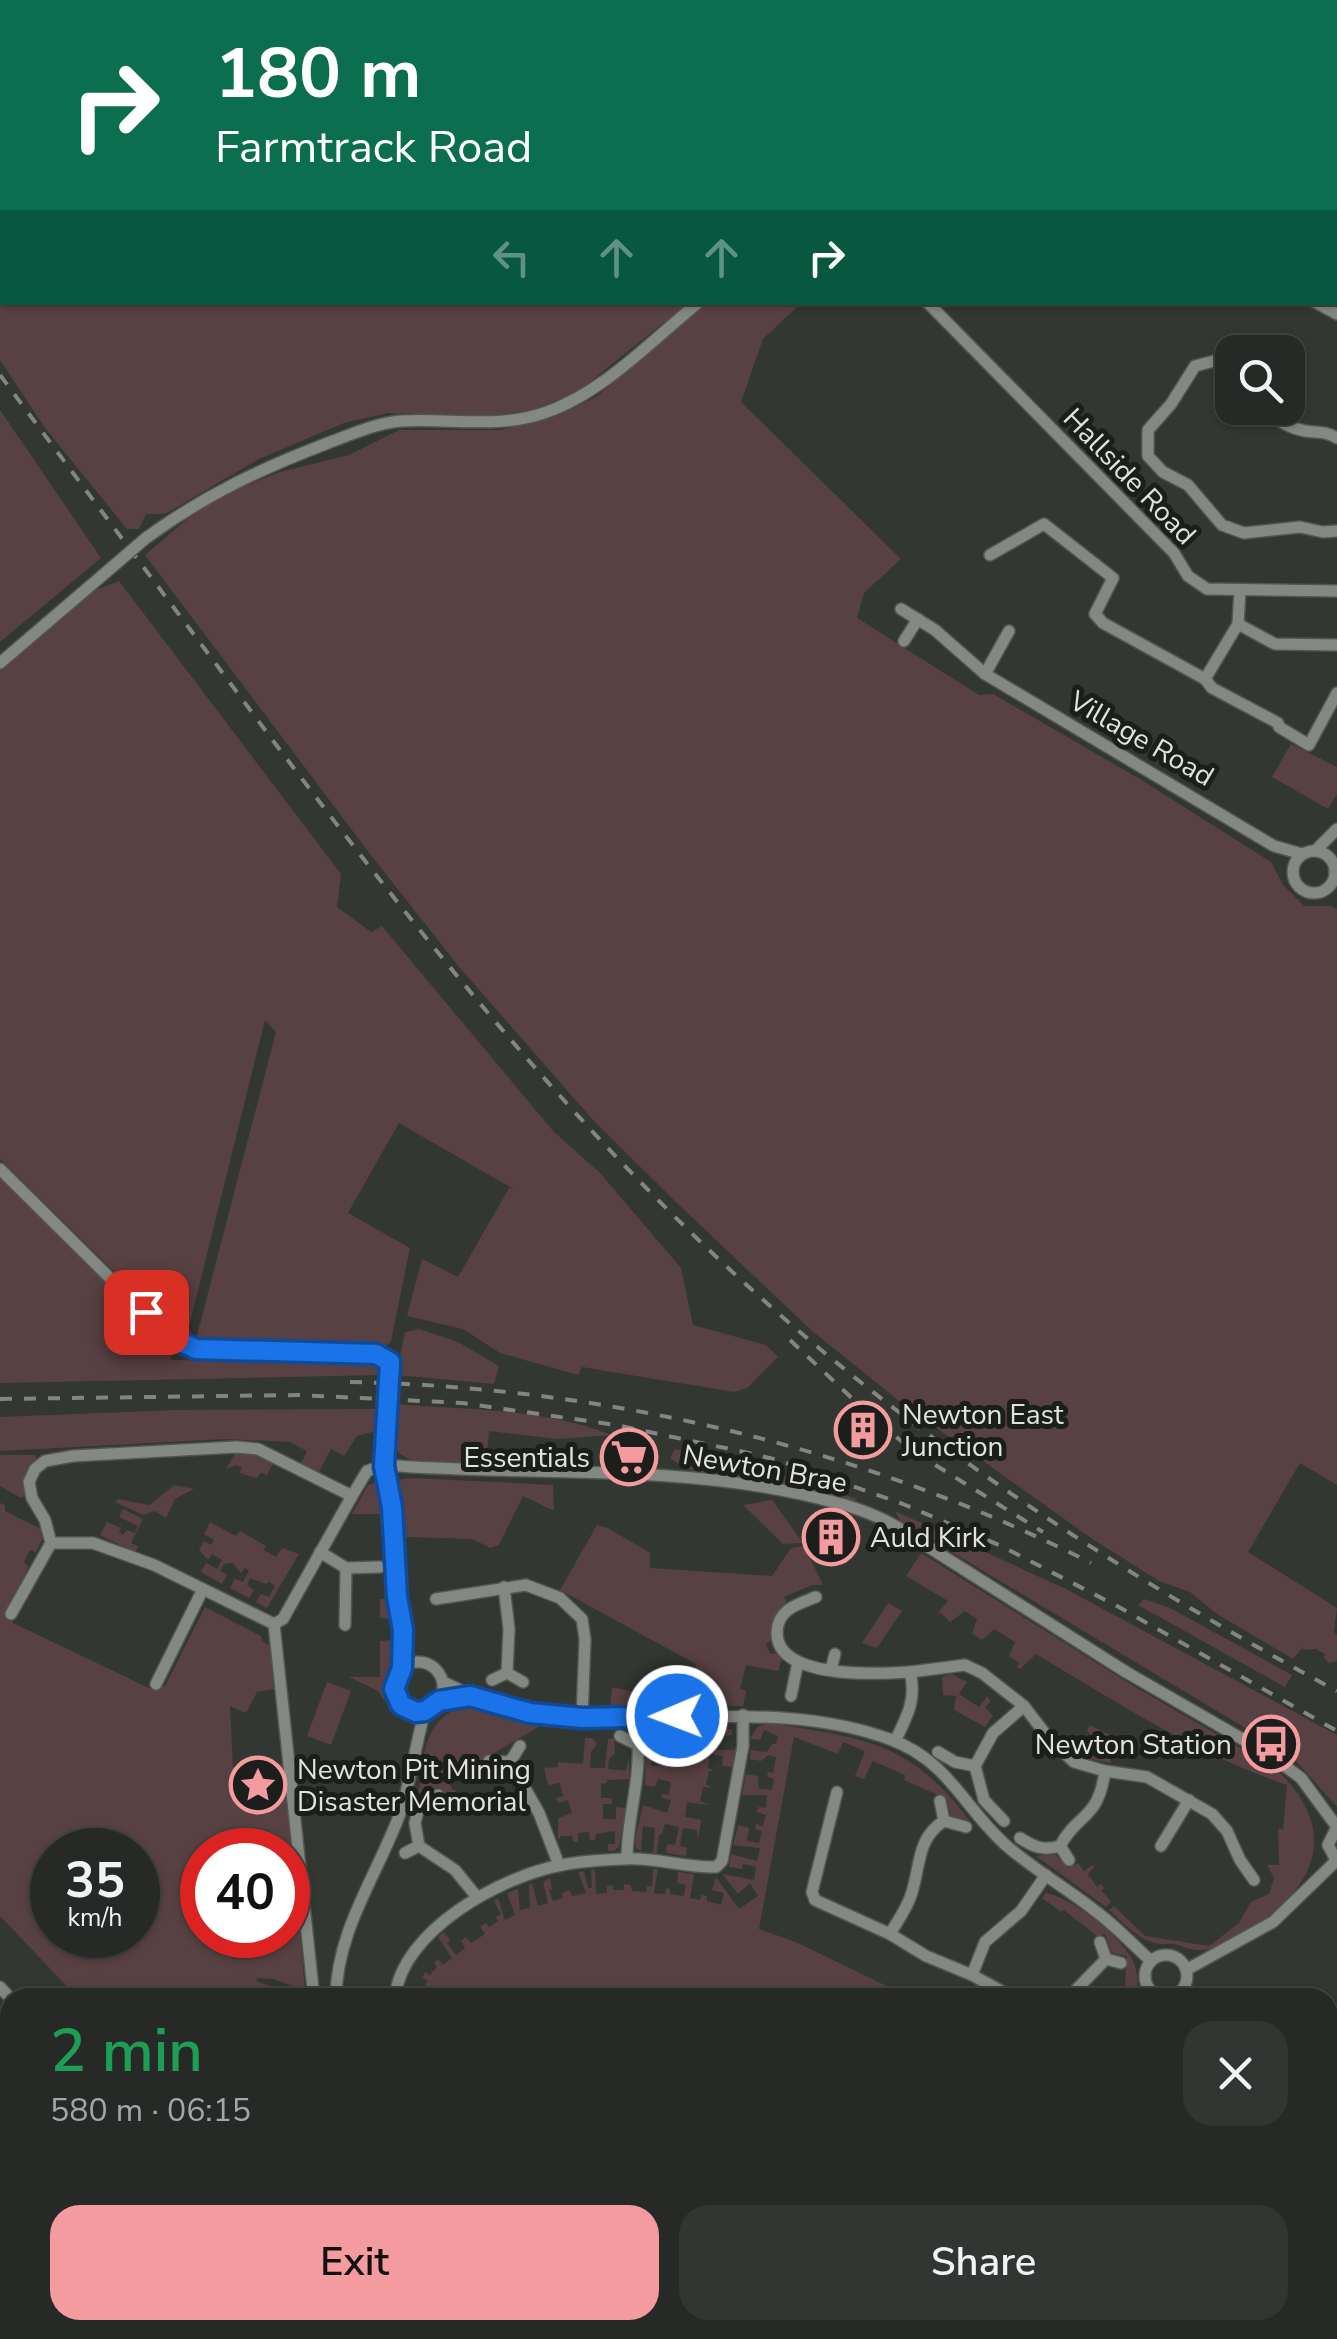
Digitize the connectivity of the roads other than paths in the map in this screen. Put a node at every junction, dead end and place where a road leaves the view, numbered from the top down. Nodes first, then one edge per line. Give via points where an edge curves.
1 (694, 305) edge
2 (929, 305) edge
3 (1215, 362) edge
4 (1289, 425) edge
5 (1337, 438) edge
6 (1337, 530) edge
7 (1009, 544) junction
8 (990, 554) dead end
9 (1017, 555) dead end
10 (1240, 591) junction
11 (1337, 591) edge
12 (901, 609) dead end
13 (918, 618) junction
14 (1238, 624) junction
15 (1009, 631) dead end
16 (904, 641) dead end
17 (1337, 645) edge
18 (0, 662) edge
19 (985, 674) junction
20 (1206, 679) junction
21 (1337, 693) edge
22 (1337, 829) edge
23 (1337, 845) edge
24 (1274, 846) junction
25 (1308, 852) junction
26 (1293, 871) junction
27 (1335, 873) edge
28 (1331, 892) edge
29 (0, 1169) edge
30 (384, 1466) junction
31 (352, 1496) junction
32 (51, 1542) junction
33 (320, 1552) junction
34 (380, 1566) dead end
35 (346, 1568) junction
36 (504, 1587) junction
37 (203, 1589) junction
38 (816, 1597) dead end
39 (436, 1599) dead end
40 (11, 1614) dead end
41 (274, 1624) junction
42 (345, 1626) dead end
43 (403, 1630) junction
44 (834, 1654) dead end
45 (421, 1662) junction
46 (798, 1662) junction
47 (402, 1668) junction
48 (831, 1669) junction
49 (507, 1672) junction
50 (910, 1672) junction
51 (492, 1680) dead end
52 (443, 1682) junction
53 (523, 1682) dead end
54 (156, 1684) dead end
55 (470, 1696) junction
56 (790, 1696) dead end
57 (439, 1701) junction
58 (1024, 1706) junction
59 (408, 1710) junction
60 (425, 1711) junction
61 (743, 1715) junction
62 (582, 1718) junction
63 (659, 1735) dead end
64 (620, 1736) dead end
65 (895, 1741) junction
66 (638, 1744) junction
67 (415, 1746) junction
68 (520, 1746) dead end
69 (938, 1752) dead end
70 (489, 1761) dead end
71 (510, 1762) junction
72 (974, 1766) junction
73 (1104, 1771) junction
74 (837, 1792) dead end
75 (438, 1795) dead end
76 (1189, 1800) junction
77 (940, 1801) dead end
78 (944, 1821) junction
79 (1004, 1821) dead end
80 (966, 1827) dead end
81 (1337, 1827) edge
82 (1020, 1838) dead end
83 (419, 1846) junction
84 (1060, 1846) junction
85 (1160, 1846) dead end
86 (405, 1853) dead end
87 (627, 1858) junction
88 (1069, 1860) dead end
89 (1336, 1862) edge
90 (559, 1865) junction
91 (1046, 1875) junction
92 (1254, 1880) dead end
93 (478, 1897) junction
94 (890, 1934) junction
95 (1100, 1942) dead end
96 (1106, 1960) junction
97 (1151, 1961) junction
98 (1122, 1964) dead end
99 (972, 1975) junction
100 (1187, 1975) junction
101 (313, 1988) edge
102 (338, 1988) edge
103 (396, 1988) edge
104 (996, 1988) edge
105 (1078, 1988) edge
106 (1156, 1988) edge
107 (1183, 1988) edge
108 (1192, 1988) edge

1 - 18 street, bridge via 588,393 545,413 500,424 397,421 266,466 218,490 146,538
2 - 10 street, Hallside Road via 1197,584
3 - 6 street via 1195,366 1148,430 1148,456 1188,485 1222,526 1244,533
4 - 5 street
7 - 8 street
7 - 9 street
7 - 20 street via 1044,524 1113,578 1095,614 1103,623
10 - 11 street, Hallside Road
10 - 14 street
12 - 13 street, Village Road
13 - 16 street
13 - 19 street, Village Road
14 - 17 street via 1275,644
14 - 20 street
15 - 19 street
19 - 24 street, Village Road
20 - 21 street via 1309,745
22 - 25 street
23 - 27 street
24 - 25 street, Village Road
24 - 26 street, Village Road
25 - 26 street
25 - 27 street via 1323,852
26 - 28 street via 1301,888
27 - 28 street
29 - 30 street, bridge via 188,1347 386,1357 391,1369
30 - 31 street via 367,1472
30 - 43 street
30 - 81 street, Newton Brae via 674,1476 774,1488 868,1512 1270,1756 1301,1778
31 - 32 street via 258,1449 73,1456 46,1461 30,1482
31 - 33 street
32 - 37 street via 93,1543
32 - 40 street
33 - 35 street
33 - 41 street
34 - 35 street
35 - 42 street
36 - 39 street
36 - 49 street
36 - 62 street via 526,1585 560,1598 582,1618
37 - 41 street
37 - 54 street
38 - 46 street via 788,1609 778,1626 783,1650
41 - 101 street
43 - 45 street
43 - 47 street
44 - 48 street
45 - 47 street
45 - 52 street
46 - 48 street
46 - 56 street
47 - 59 street via 394,1689
48 - 50 street via 860,1676
49 - 51 street
49 - 53 street
50 - 58 street via 965,1665
50 - 65 street via 914,1690
52 - 55 street
52 - 57 street
55 - 57 street
55 - 62 street via 530,1713
57 - 60 street
58 - 72 street via 993,1733
58 - 73 street via 1074,1762
59 - 60 street
59 - 67 street
60 - 67 street
61 - 62 street
61 - 65 street via 816,1720
61 - 87 street via 722,1860 708,1867
63 - 66 street
64 - 66 street
65 - 91 street via 950,1778 1007,1846
66 - 87 street
67 - 102 street via 400,1813 350,1928
68 - 71 street
69 - 72 street
70 - 71 street
71 - 90 street
72 - 79 street via 984,1800
73 - 76 street via 1147,1777
73 - 84 street via 1092,1813
74 - 94 street via 812,1892 824,1906
75 - 83 street via 419,1806
76 - 85 street
76 - 92 street via 1228,1830
77 - 78 street
78 - 80 street
78 - 94 street via 929,1833 908,1902
81 - 89 street via 1328,1845
82 - 84 street via 1048,1850
83 - 86 street
83 - 93 street via 455,1870
84 - 88 street
87 - 90 street
89 - 100 street via 1273,1922
90 - 93 street
91 - 97 street
91 - 99 street via 1021,1911 985,1942
93 - 103 street via 404,1962
94 - 99 street
95 - 96 street
96 - 98 street
96 - 105 street
97 - 100 street via 1169,1955
97 - 106 street via 1145,1979
99 - 104 street
100 - 107 street
100 - 108 street

